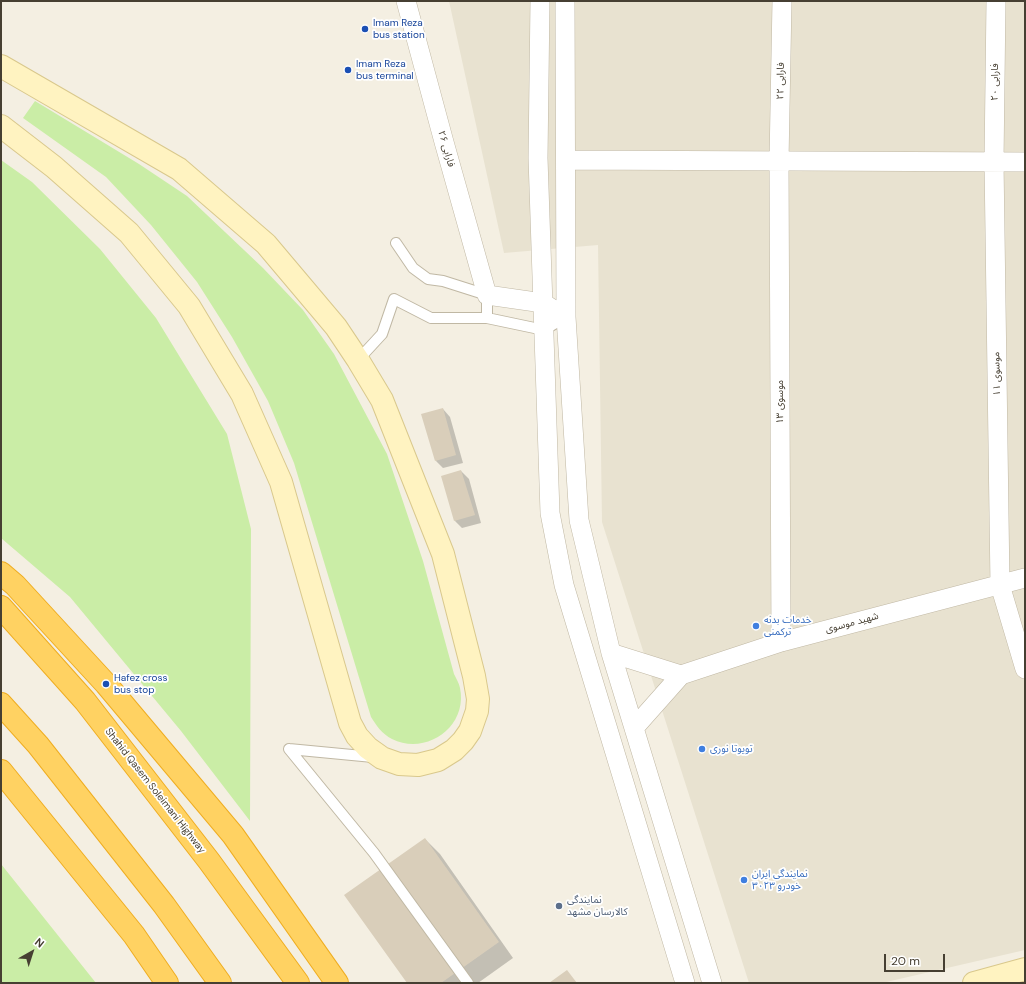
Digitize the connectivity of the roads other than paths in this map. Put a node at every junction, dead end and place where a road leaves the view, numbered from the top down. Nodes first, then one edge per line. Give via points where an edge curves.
1 (406, 1) edge
2 (540, 1) edge
3 (565, 1) edge
4 (782, 1) edge
5 (996, 1) edge
6 (1, 66) edge
7 (1, 126) edge
8 (566, 160) junction
9 (779, 161) junction
10 (994, 162) junction
11 (1025, 162) edge
12 (396, 243) dead end
13 (488, 296) junction
14 (543, 303) junction
15 (566, 316) junction
16 (487, 318) junction
17 (544, 330) junction
18 (358, 360) junction
19 (1, 573) edge
20 (1025, 578) edge
21 (1000, 585) junction
22 (1, 607) edge
23 (781, 642) junction
24 (611, 653) junction
25 (1025, 669) edge
26 (681, 675) junction
27 (1, 704) edge
28 (634, 728) junction
29 (382, 758) junction
30 (1, 771) edge
31 (1014, 975) edge
32 (167, 983) edge
33 (220, 983) edge
34 (298, 983) edge
35 (337, 983) edge
36 (468, 983) edge
37 (685, 983) edge
38 (712, 983) edge
39 (974, 983) edge

1 - 13 street, فارابی ۲۶
2 - 14 street via 538,158
3 - 8 street
4 - 9 street, فارابی ۲۲
5 - 10 street, فارابی ۲۰
6 - 18 main road via 179,169 266,244 336,326
7 - 29 main road via 54,167 130,233 188,306 242,394 281,482 350,723 357,736
8 - 9 street
8 - 15 street
9 - 10 street
9 - 23 street, موسوی ۱۳
10 - 11 street
10 - 21 street, موسوی ۱۱
12 - 13 lane via 413,268 428,279 443,281
13 - 14 street
13 - 16 lane
14 - 15 street
14 - 17 street
15 - 17 lane
15 - 24 street via 579,520
16 - 17 lane
16 - 18 lane via 431,318 394,299 382,334
17 - 37 street via 550,513 564,585
18 - 29 main road via 382,400 443,554 478,699 470,731 454,750 443,757 418,765 399,764
19 - 35 highway via 106,684 228,829
20 - 21 street, شهید موسوی
21 - 23 street, شهید موسوی
21 - 25 street, موسوی ۱۱
22 - 34 highway, Shahid Qasem Soleimani Highway via 84,701 209,861
23 - 26 street, شهید موسوی
24 - 26 street
24 - 28 street
26 - 28 street
27 - 33 highway via 43,751 164,905
28 - 38 street
29 - 36 lane via 289,749 374,853
30 - 32 highway via 134,935
31 - 39 main road

